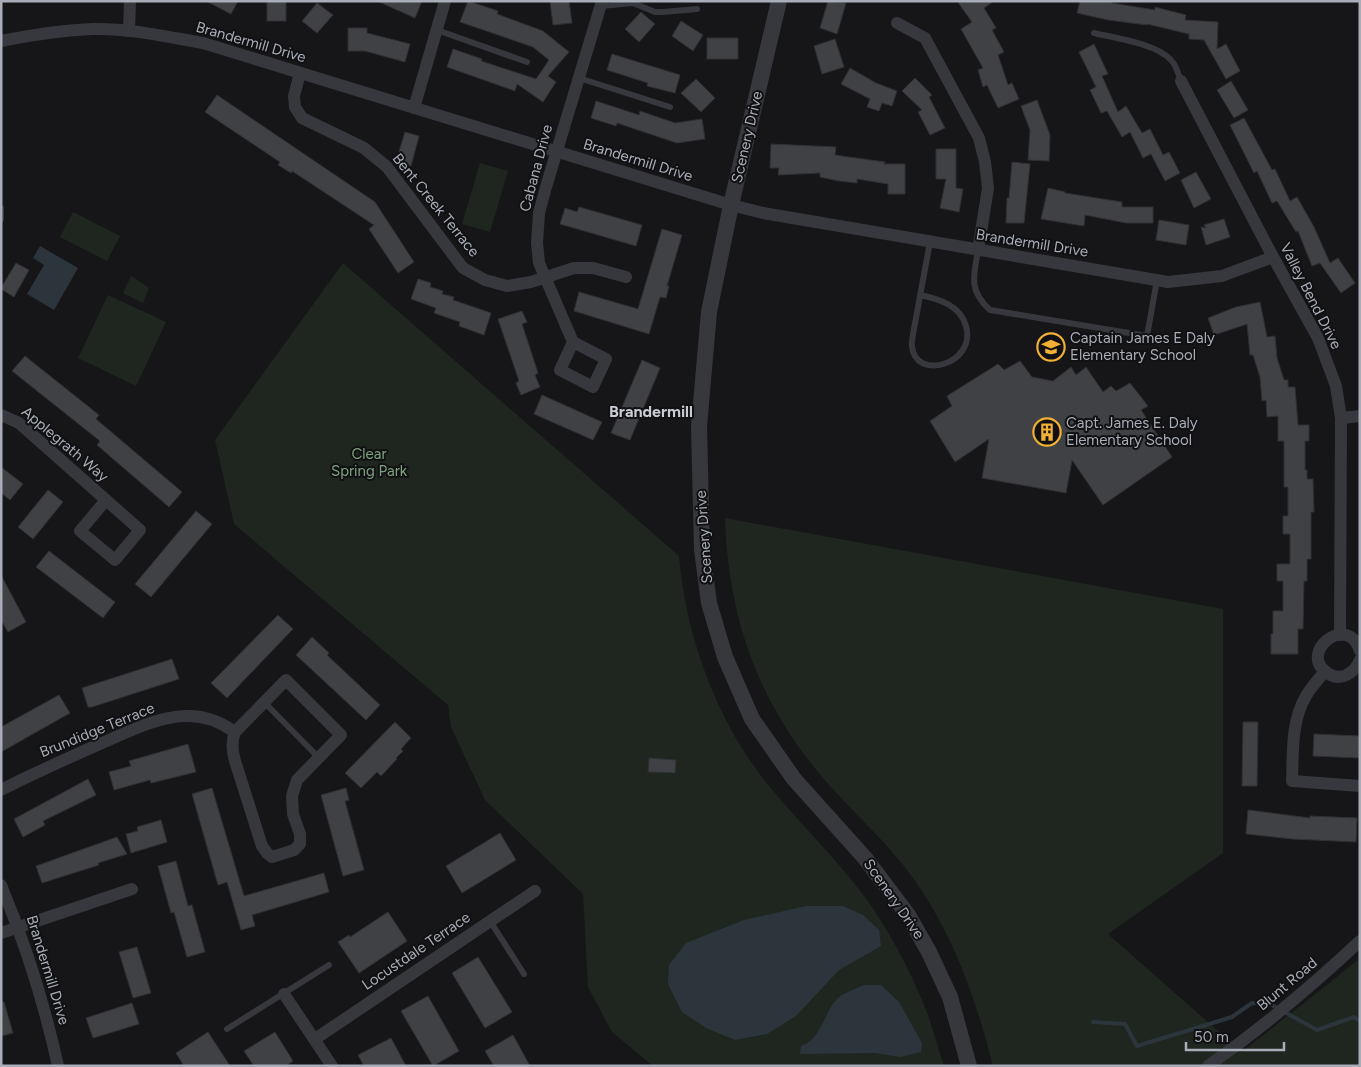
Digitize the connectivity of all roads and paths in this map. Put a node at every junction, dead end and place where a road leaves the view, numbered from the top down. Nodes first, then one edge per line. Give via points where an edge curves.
1 (130, 1) edge
2 (445, 1) edge
3 (780, 1) edge
4 (601, 4) edge
5 (697, 9) dead end
6 (897, 23) dead end
7 (437, 30) junction
8 (129, 31) junction
9 (1094, 33) dead end
10 (1, 41) edge
11 (528, 62) dead end
12 (300, 73) junction
13 (579, 78) junction
14 (1181, 81) joint
15 (670, 107) dead end
16 (414, 108) junction
17 (556, 152) junction
18 (731, 205) junction
19 (1, 208) edge
20 (1, 219) edge
21 (930, 242) junction
22 (978, 251) junction
23 (1273, 257) junction
24 (546, 276) junction
25 (626, 278) dead end
26 (1157, 280) junction
27 (920, 295) junction
28 (573, 342) dead end
29 (1, 415) edge
30 (1360, 416) edge
31 (1341, 418) junction
32 (106, 500) junction
33 (1340, 635) junction
34 (1360, 651) edge
35 (1360, 660) edge
36 (1325, 671) junction
37 (264, 702) junction
38 (235, 732) junction
39 (319, 758) junction
40 (1360, 786) edge
41 (1, 790) edge
42 (1, 885) edge
43 (132, 889) dead end
44 (535, 891) dead end
45 (490, 921) junction
46 (19, 928) junction
47 (1, 933) edge
48 (1360, 941) edge
49 (329, 965) dead end
50 (524, 974) dead end
51 (284, 994) junction
52 (227, 1029) dead end
53 (315, 1039) junction
54 (58, 1066) edge
55 (332, 1066) edge
56 (969, 1066) edge
57 (1208, 1066) edge

1 - 8 street
2 - 7 street
3 - 18 street, Scenery Drive
4 - 5 lane via 632,3 655,12
4 - 13 street, Cabana Drive
6 - 22 street via 925,38 979,138 988,188
7 - 11 lane
7 - 16 street
8 - 10 street, Brandermill Drive via 93,29 41,33
8 - 12 street, Brandermill Drive via 203,43
9 - 14 lane via 1155,49 1170,58
12 - 16 street, Brandermill Drive
12 - 24 street, Bent Creek Terrace via 294,96 302,118 364,148 387,167 463,268 485,280 506,286
13 - 15 lane
13 - 17 street, Cabana Drive
14 - 23 street, Valley Bend Drive
16 - 17 street, Brandermill Drive
17 - 18 street, Brandermill Drive
17 - 24 street, Cabana Drive via 539,213 537,236 539,263
18 - 21 street, Brandermill Drive
18 - 56 street, Scenery Drive via 709,312 699,426 702,550 709,603 725,658 752,719 794,779 865,858 908,914 950,997
19 - 20 lane
21 - 22 street, Brandermill Drive
21 - 27 lane
22 - 26 street, Brandermill Drive
22 - 26 lane via 973,284 979,300 990,310 1148,336
23 - 26 street, Brandermill Drive via 1222,276 1168,282
23 - 31 street, Valley Bend Drive via 1318,338 1336,386
24 - 25 street, Bent Creek Terrace via 574,268 593,268
24 - 28 street, Cabana Drive
27 - 27 lane via 912,347 918,360 929,366 943,365 957,357 966,346 968,334 964,318 950,304
29 - 32 street, Applegrath Way via 20,424
30 - 31 street
31 - 33 street, Valley Bend Drive
32 - 32 street, Applegrath Way via 140,530 115,560 80,531
33 - 34 street via 1348,636
33 - 36 street via 1326,639 1318,652 1319,663
35 - 36 street via 1351,673 1342,676 1333,676
36 - 40 street via 1310,689 1296,721 1292,782
37 - 38 street
37 - 39 lane
37 - 39 street via 286,680 341,735
38 - 39 street via 232,750 235,761 262,846 272,857 294,850 300,844 292,796 297,780
38 - 41 street, Brundidge Terrace via 222,723 206,719 186,716 163,719 121,734
42 - 46 street, Brandermill Drive
43 - 46 street
44 - 45 street, Locustdale Terrace
45 - 50 lane
45 - 53 street, Locustdale Terrace
46 - 47 street
46 - 54 street, Brandermill Drive via 45,1007
48 - 57 street, Blunt Road via 1290,1005
49 - 51 lane
51 - 52 lane
51 - 53 street
53 - 55 street

